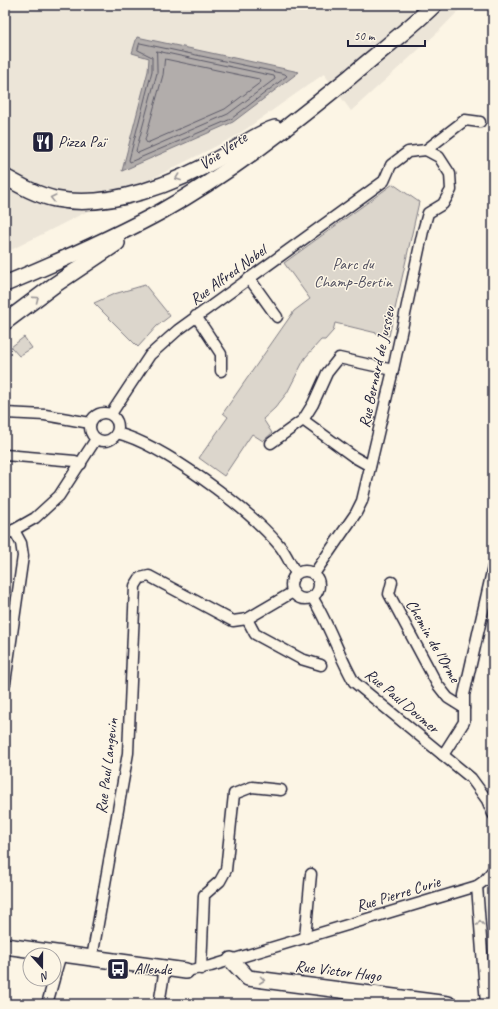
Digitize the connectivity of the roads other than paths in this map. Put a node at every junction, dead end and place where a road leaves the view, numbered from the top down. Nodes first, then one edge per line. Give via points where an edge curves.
1 (421, 5) edge
2 (434, 5) edge
3 (480, 122) dead end
4 (275, 128) junction
5 (426, 150) junction
6 (5, 177) edge
7 (162, 211) junction
8 (5, 277) edge
9 (249, 278) junction
10 (5, 284) edge
11 (196, 316) junction
12 (277, 317) dead end
13 (5, 322) edge
14 (393, 370) junction
15 (221, 371) dead end
16 (5, 413) edge
17 (111, 414) junction
18 (303, 420) junction
19 (90, 423) junction
20 (117, 433) junction
21 (96, 439) junction
22 (271, 443) dead end
23 (5, 455) edge
24 (81, 464) junction
25 (370, 466) junction
26 (10, 532) edge
27 (493, 567) edge
28 (296, 574) junction
29 (314, 574) junction
30 (392, 582) dead end
31 (293, 592) junction
32 (312, 596) junction
33 (247, 619) junction
34 (320, 665) dead end
35 (5, 683) edge
36 (464, 708) junction
37 (443, 755) junction
38 (282, 790) dead end
39 (493, 814) edge
40 (493, 870) edge
41 (311, 874) dead end
42 (477, 886) junction
43 (305, 938) junction
44 (5, 946) edge
45 (22, 948) edge
46 (62, 954) edge
47 (92, 958) junction
48 (231, 960) junction
49 (165, 968) junction
50 (201, 969) junction
51 (186, 971) joint
52 (52, 987) edge
53 (47, 1004) edge
54 (159, 1004) edge
55 (448, 1004) edge
56 (486, 1004) edge

1 - 4 main road, Voie Verte
2 - 7 main road, Voie Verte via 289,127 236,166
3 - 5 street via 465,120
4 -> 6 main road via 260,133 224,156 185,175 138,193 106,201 78,202 54,199 30,191
4 - 8 main road, Voie Verte via 233,160 157,207 71,251
5 - 9 street, Rue Alfred Nobel via 408,152 391,165 384,181
5 - 14 street, Rue Bernard de Jussieu via 439,157 450,174 451,190 443,204 428,213
7 - 10 main road, Voie Verte via 74,255
13 -> 7 main road via 53,286 156,220
9 - 11 street, Rue Alfred Nobel
9 - 12 street
11 - 15 street via 221,354
11 - 17 street, Rue Alfred Nobel via 150,355
14 - 18 street via 339,358 327,372
14 - 25 street, Rue Bernard de Jussieu
16 - 19 street via 45,415
17 - 19 street via 98,414
17 - 20 street via 118,425
18 - 22 street
18 - 25 street
19 - 21 street via 90,432
20 - 21 street via 106,441
20 - 28 street via 164,454 248,513 280,546
21 - 24 street
23 - 24 street via 75,461
24 - 26 street via 59,496 35,518
25 - 29 street, Rue Bernard de Jussieu via 362,500 356,513
26 - 35 street via 21,543 23,556
27 - 36 street via 464,695
28 - 29 street via 307,571
28 - 31 street via 290,584
29 - 32 street via 319,586
30 - 36 street, Chemin de l'Orme via 389,594 437,684 448,698
31 - 32 street via 304,599
31 - 33 street
32 - 37 street, Rue Paul Doumer via 324,616 344,666 354,682
33 - 34 street via 255,634 301,659
33 - 47 street, Rue Paul Langevin via 233,621 149,576 140,578 135,586 128,753
36 - 37 street via 464,722
37 - 39 street, Rue Paul Doumer via 471,778 487,800
38 - 50 street via 252,787 234,794 226,870 220,881 204,895
40 - 42 street, Rue Pierre Curie
41 - 43 street
42 - 43 street, Rue Pierre Curie
56 -> 42 street
43 - 48 street, Rue Pierre Curie
44 - 45 main road
46 - 47 main road
47 - 49 main road
48 - 50 street, Rue Pierre Curie
48 -> 55 main road, Rue Victor Hugo via 248,978
49 - 51 main road
49 - 54 street
50 - 51 street, Rue Pierre Curie
52 - 53 street

